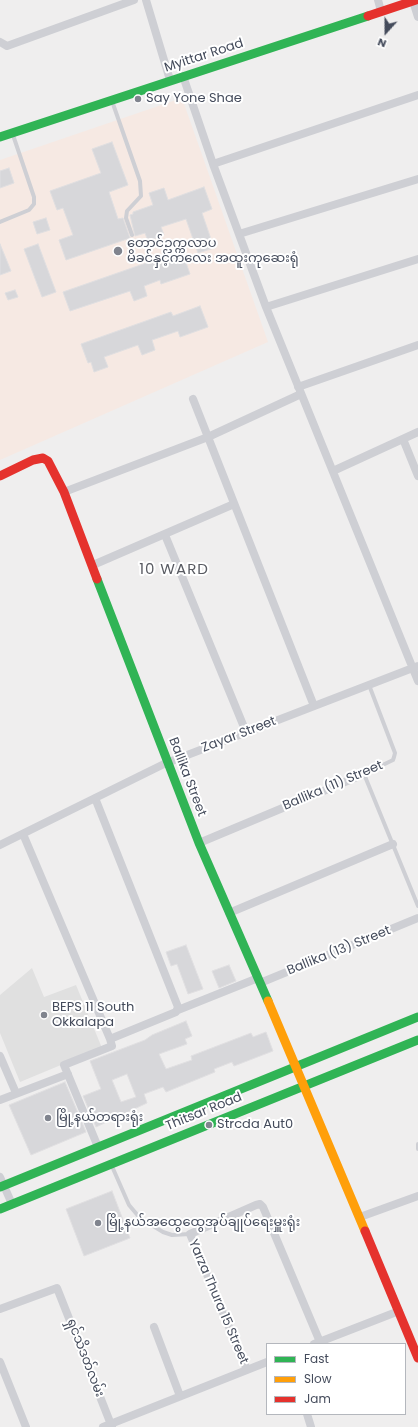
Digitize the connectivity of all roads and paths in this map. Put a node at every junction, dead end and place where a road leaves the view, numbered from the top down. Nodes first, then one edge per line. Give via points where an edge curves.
1 (134, 0) edge
2 (146, 0) edge
3 (378, 0) edge
4 (414, 0) edge
5 (381, 11) junction
6 (418, 17) edge
7 (0, 42) edge
8 (183, 76) junction
9 (170, 80) junction
10 (418, 95) edge
11 (111, 101) junction
12 (12, 133) junction
13 (0, 137) edge
14 (213, 164) junction
15 (418, 179) edge
16 (0, 222) edge
17 (239, 234) junction
18 (132, 235) dead end
19 (418, 259) edge
20 (266, 307) junction
21 (418, 344) edge
22 (299, 391) junction
23 (193, 399) dead end
24 (418, 432) edge
25 (208, 437) junction
26 (403, 439) junction
27 (333, 471) junction
28 (0, 476) edge
29 (418, 476) edge
30 (64, 492) junction
31 (234, 504) junction
32 (164, 535) junction
33 (94, 565) junction
34 (415, 667) edge
35 (418, 680) edge
36 (369, 685) junction
37 (314, 706) junction
38 (246, 732) junction
39 (169, 763) junction
40 (364, 774) junction
41 (95, 798) junction
42 (24, 834) junction
43 (199, 843) junction
44 (393, 844) junction
45 (0, 845) edge
46 (418, 906) edge
47 (229, 913) junction
48 (418, 918) edge
49 (259, 980) junction
50 (178, 1010) junction
51 (418, 1017) edge
52 (110, 1039) junction
53 (418, 1040) edge
54 (0, 1056) edge
55 (297, 1066) junction
56 (68, 1074) junction
57 (305, 1086) junction
58 (16, 1093) junction
59 (0, 1100) edge
60 (418, 1144) edge
61 (98, 1147) junction
62 (418, 1149) edge
63 (111, 1163) junction
64 (76, 1167) junction
65 (2, 1183) edge
66 (418, 1196) edge
67 (12, 1204) junction
68 (0, 1210) edge
69 (360, 1217) junction
70 (190, 1234) junction
71 (0, 1309) edge
72 (398, 1311) junction
73 (154, 1327) dead end
74 (317, 1343) edge
75 (418, 1358) edge
76 (0, 1362) edge
77 (266, 1362) edge
78 (247, 1370) junction
79 (180, 1396) junction
80 (307, 1415) edge
81 (108, 1426) edge
82 (26, 1427) edge
83 (311, 1427) edge

1 - 7 street via 7,46
2 - 9 street
3 - 5 street
4 - 5 main road, Myittar Road
4 - 6 street
5 - 8 main road, Myittar Road
8 - 9 main road, Myittar Road
8 - 14 street
9 - 11 main road, Myittar Road
10 - 14 street
11 - 12 main road, Myittar Road
11 - 18 lane via 141,185 141,196 127,211 126,218
12 - 13 main road, Myittar Road
12 - 16 lane via 34,197 34,204 29,210
14 - 17 street
15 - 17 street
17 - 20 street
19 - 20 street
20 - 22 street
21 - 22 street
22 - 25 street
22 - 27 street
23 - 25 street
24 - 26 street
25 - 30 street
25 - 31 street
26 - 27 street
26 - 29 street
27 - 34 street
28 - 30 main road, Ballika Street via 33,460 43,458 48,461
30 - 33 main road, Ballika Street
31 - 32 street
31 - 37 street
32 - 33 street
32 - 38 street
33 - 39 main road, Ballika Street
34 - 35 street
34 - 36 street, Zayar Street
36 - 37 street, Zayar Street
36 - 40 lane, Ballika (11) Street via 394,757 393,760
37 - 38 street, Zayar Street
38 - 39 street, Zayar Street
39 - 41 street, Zayar Street
39 - 43 main road, Ballika Street
40 - 43 street, Ballika (11) Street
40 - 44 lane
41 - 42 street, Zayar Street
41 - 50 street
42 - 45 street, Zayar Street
42 - 52 street
43 - 47 main road, Ballika Street
44 - 46 lane
44 - 47 street
47 - 49 main road, Ballika Street
48 - 49 street, Ballika (13) Street
49 - 50 street, Ballika (13) Street
49 - 55 main road, Ballika Street
50 - 52 street, Ballika (13) Street
51 - 55 main road, Thitsar Road
52 - 56 street via 112,1046 64,1065
53 - 57 main road, Thitsar Road
54 - 58 street
55 - 57 main road, Ballika Street
55 - 61 main road, Thitsar Road
56 - 58 street
56 - 61 street
57 - 63 main road, Thitsar Road
57 - 69 main road, Ballika Street
58 - 59 street
60 - 62 lane
61 - 64 main road, Thitsar Road
63 - 64 main road, Thitsar Road
63 - 70 lane via 130,1205 140,1218 172,1235
64 - 65 main road, Thitsar Road
64 - 67 main road, Thitsar Road
65 - 67 street
66 - 69 street
67 - 68 main road, Thitsar Road
69 - 72 main road, Ballika Street
70 - 74 street via 260,1204
70 - 78 street, Yarza Thura 15 Street
71 - 81 street, ရှင်သိဒတ်လမ်း via 57,1288
72 - 74 street
72 - 75 main road, Ballika Street
73 - 79 street
76 - 82 street
77 - 78 street
78 - 79 street
79 - 81 street
80 - 83 street

